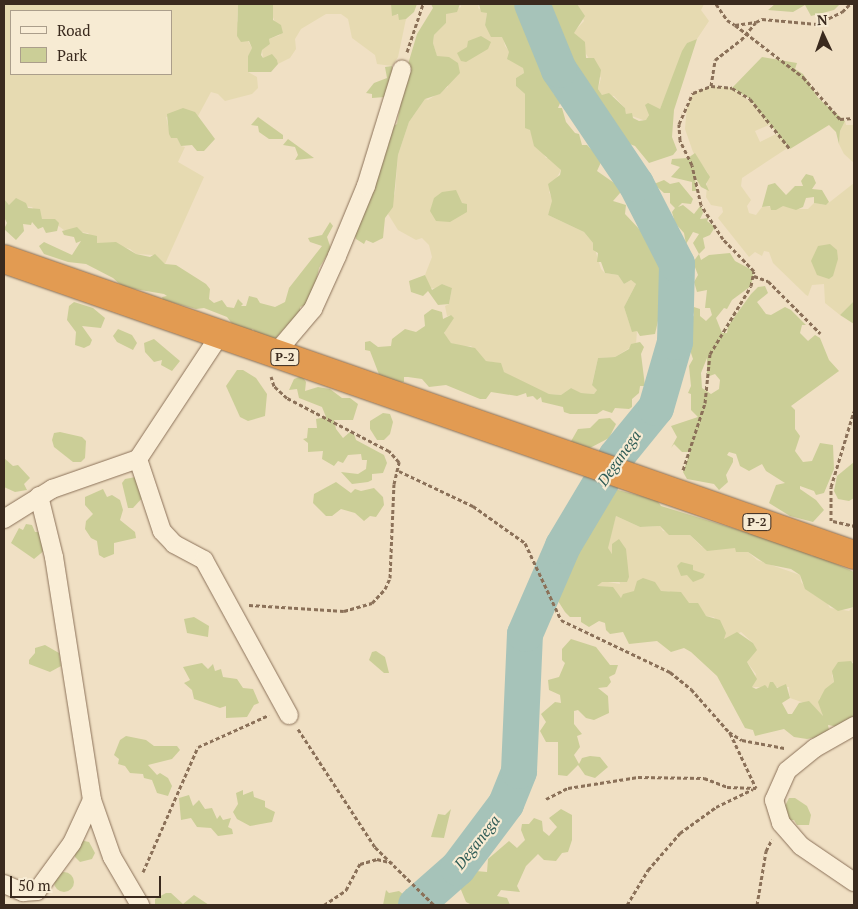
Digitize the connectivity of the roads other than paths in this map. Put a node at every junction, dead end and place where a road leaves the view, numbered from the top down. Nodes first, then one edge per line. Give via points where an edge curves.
1 (402, 69) road end
2 (4, 259) edge
3 (221, 333) junction
4 (275, 354) junction
5 (138, 459) junction
6 (39, 496) junction
7 (4, 519) edge
8 (854, 555) edge
9 (289, 715) road end
10 (854, 726) edge
11 (92, 800) junction
12 (854, 882) edge
13 (4, 884) edge
14 (37, 890) junction
15 (20, 905) edge
16 (140, 905) edge

1 - 4 street via 366,186 313,310
2 - 3 highway, P-2
3 - 4 highway, P-2
3 - 5 street
4 - 8 highway, P-2
5 - 6 street
5 - 9 street via 162,531 174,544 204,560
6 - 7 street
6 - 11 street via 54,557
10 - 12 street via 815,748 787,771 774,800 781,823 801,846
11 - 14 street via 72,843
11 - 16 street via 112,857
13 - 14 street via 23,892
14 - 15 street

